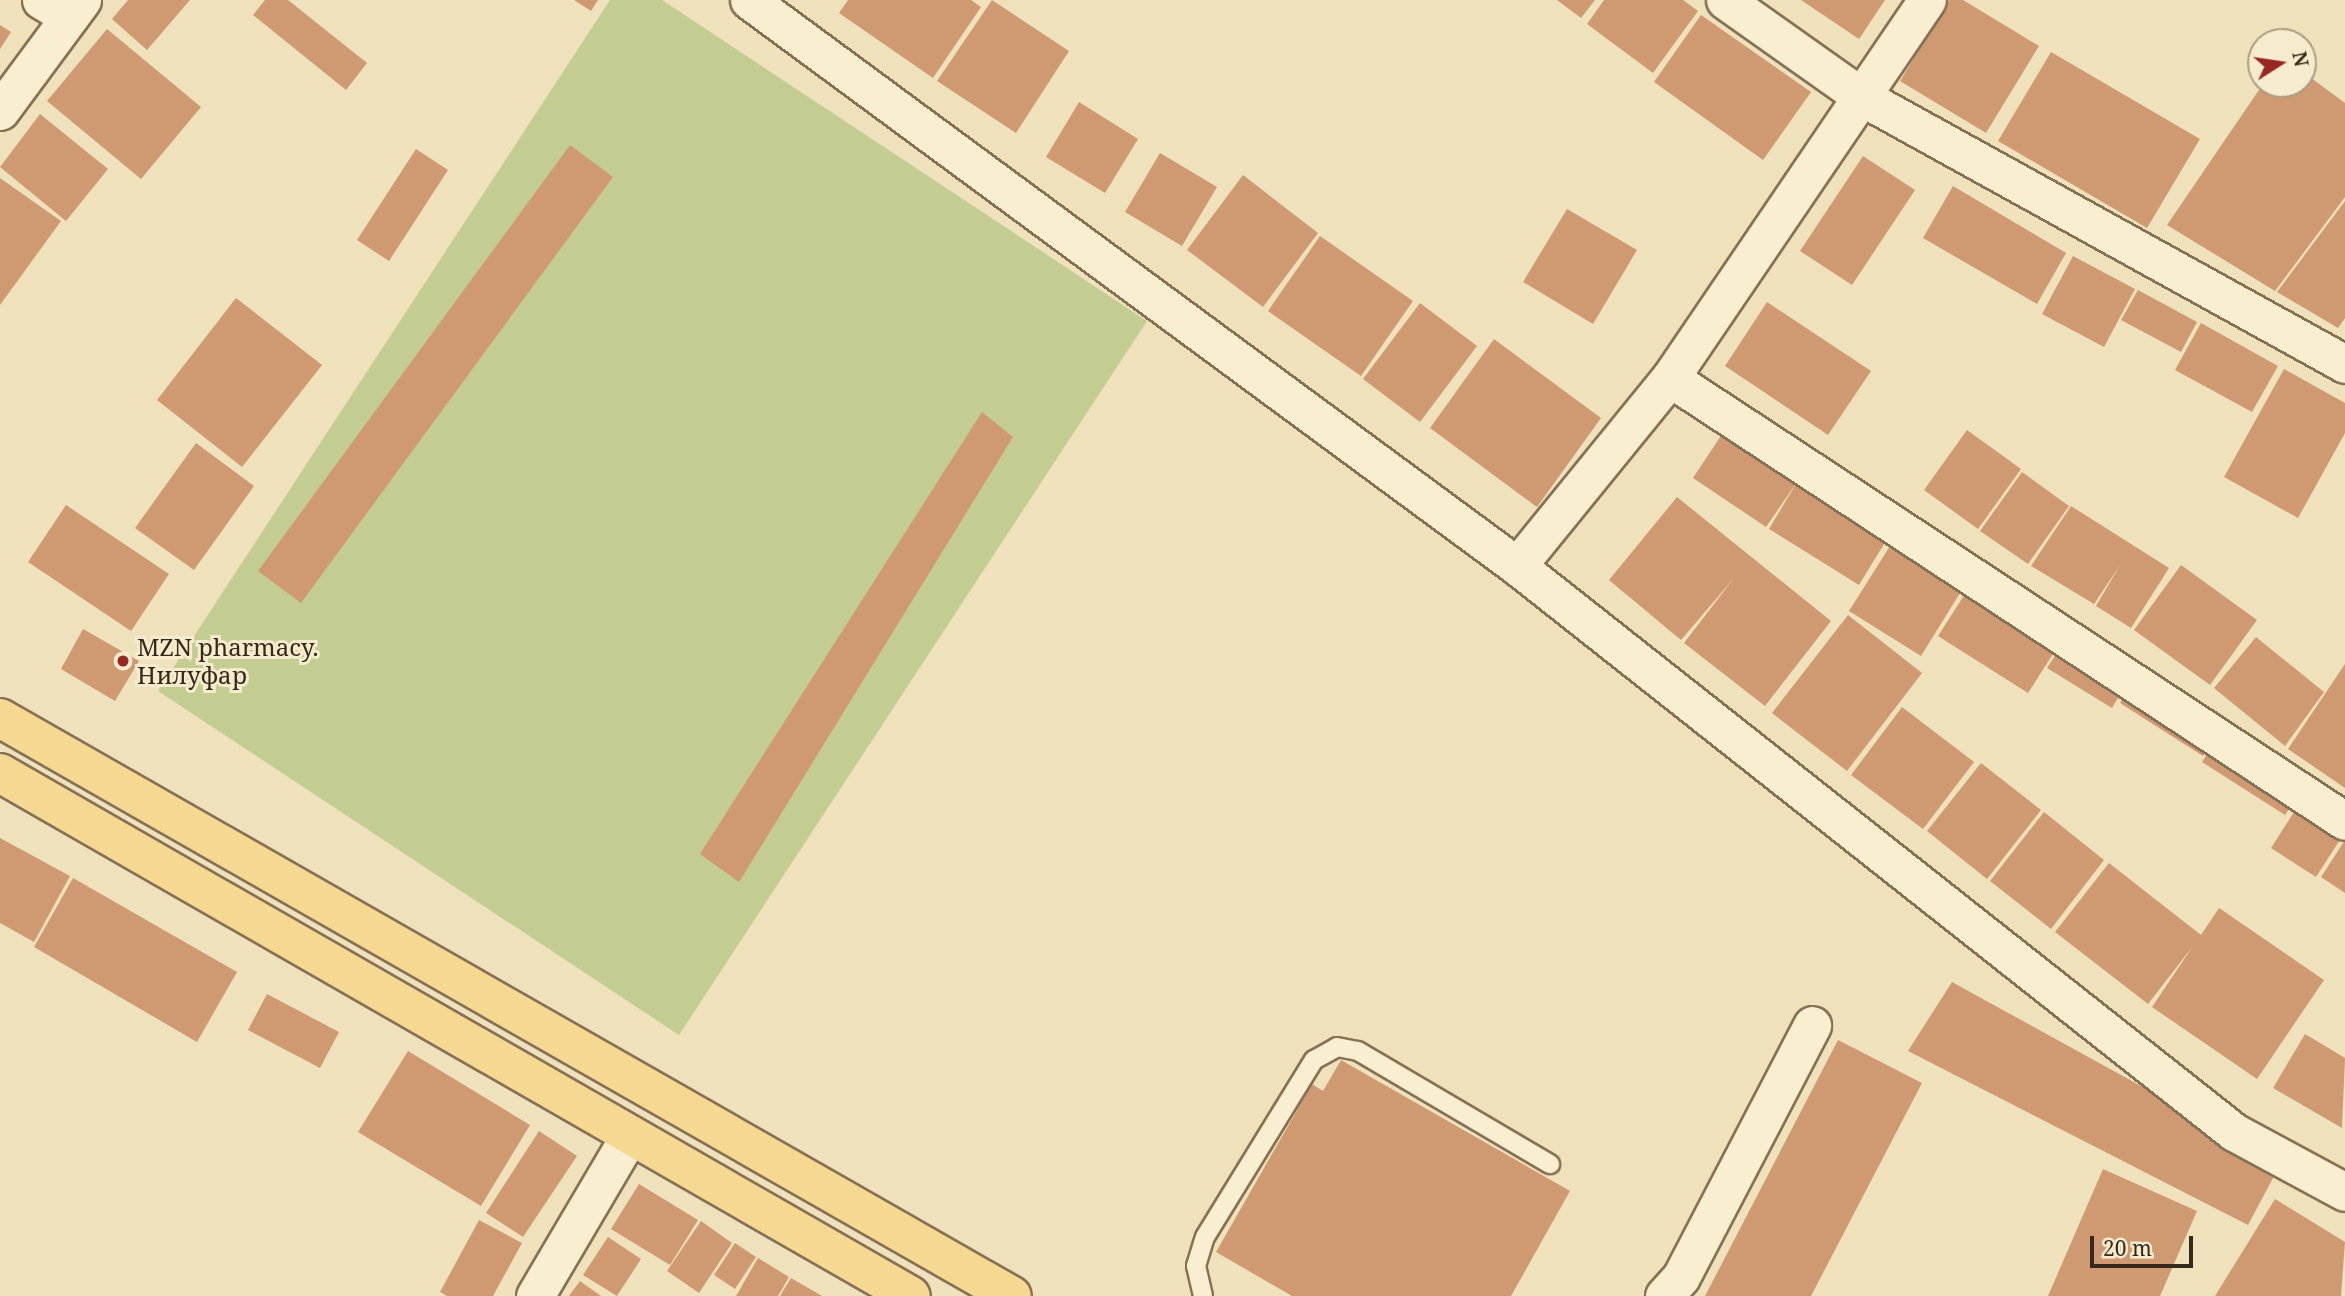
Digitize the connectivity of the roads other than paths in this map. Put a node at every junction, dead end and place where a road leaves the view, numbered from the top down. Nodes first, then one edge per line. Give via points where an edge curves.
1 (1725, 0) edge
2 (1927, 0) edge
3 (765, 5) edge
4 (64, 6) edge
5 (1862, 97) junction
6 (0, 111) edge
7 (2345, 365) edge
8 (1670, 378) junction
9 (1517, 566) junction
10 (0, 718) edge
11 (0, 773) edge
12 (2345, 821) edge
13 (1812, 1025) dead end
14 (628, 1138) junction
15 (1550, 1164) dead end
16 (2345, 1192) edge
17 (536, 1296) edge
18 (911, 1296) edge
19 (1012, 1296) edge
20 (1203, 1296) edge
21 (1664, 1296) edge

1 - 5 street
2 - 5 street
3 - 9 street
4 - 6 street
5 - 7 street
5 - 8 street
8 - 9 street
8 - 12 street
9 - 16 street via 2234,1132
10 - 19 main road
11 - 14 main road
13 - 21 street via 1681,1277
14 - 17 street
14 - 18 main road
15 - 20 lane via 1358,1051 1337,1047 1314,1060 1205,1237 1196,1265

